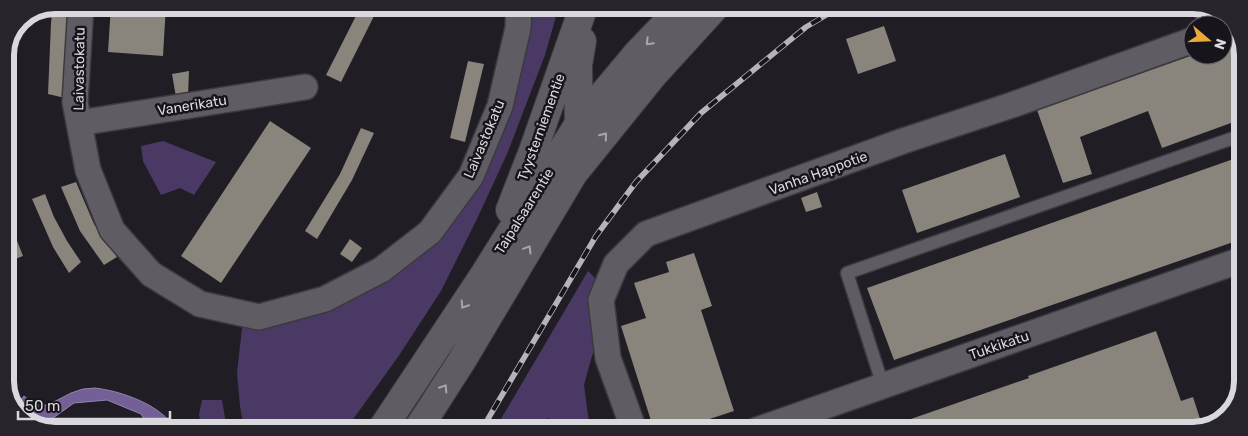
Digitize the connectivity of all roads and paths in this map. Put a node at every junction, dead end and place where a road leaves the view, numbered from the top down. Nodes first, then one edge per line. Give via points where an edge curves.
1 (80, 14) edge
2 (519, 14) edge
3 (581, 14) edge
4 (587, 14) edge
5 (675, 14) edge
6 (709, 14) edge
7 (1183, 44) edge
8 (305, 87) dead end
9 (580, 122) junction
10 (79, 123) junction
11 (1234, 138) edge
12 (574, 174) junction
13 (1234, 262) edge
14 (484, 274) junction
15 (883, 386) junction
16 (387, 422) edge
17 (423, 422) edge
18 (631, 422) edge
19 (780, 422) edge

1 - 10 street, Laivastokatu via 75,102
2 - 10 street, Laivastokatu via 500,106 471,176 430,232 381,270 325,299 259,317 200,304 151,274 112,230 88,170
3 - 14 main road, Tyysterniementie via 533,151
4 - 9 main road, Tyysterniementie via 578,64
5 -> 9 main road, Taipalsaarentie
12 -> 6 main road, Taipalsaarentie via 653,75
7 - 18 street, Vanha Happotie via 646,234 616,264 602,300 608,358
8 - 10 street, Vanerikatu
9 - 12 main road, Tyysterniementie
9 - 14 main road, Taipalsaarentie
11 - 15 lane via 847,273
17 -> 12 main road, Taipalsaarentie
13 - 15 street, Tukkikatu
14 -> 16 main road, Taipalsaarentie
15 - 19 street, Tukkikatu

